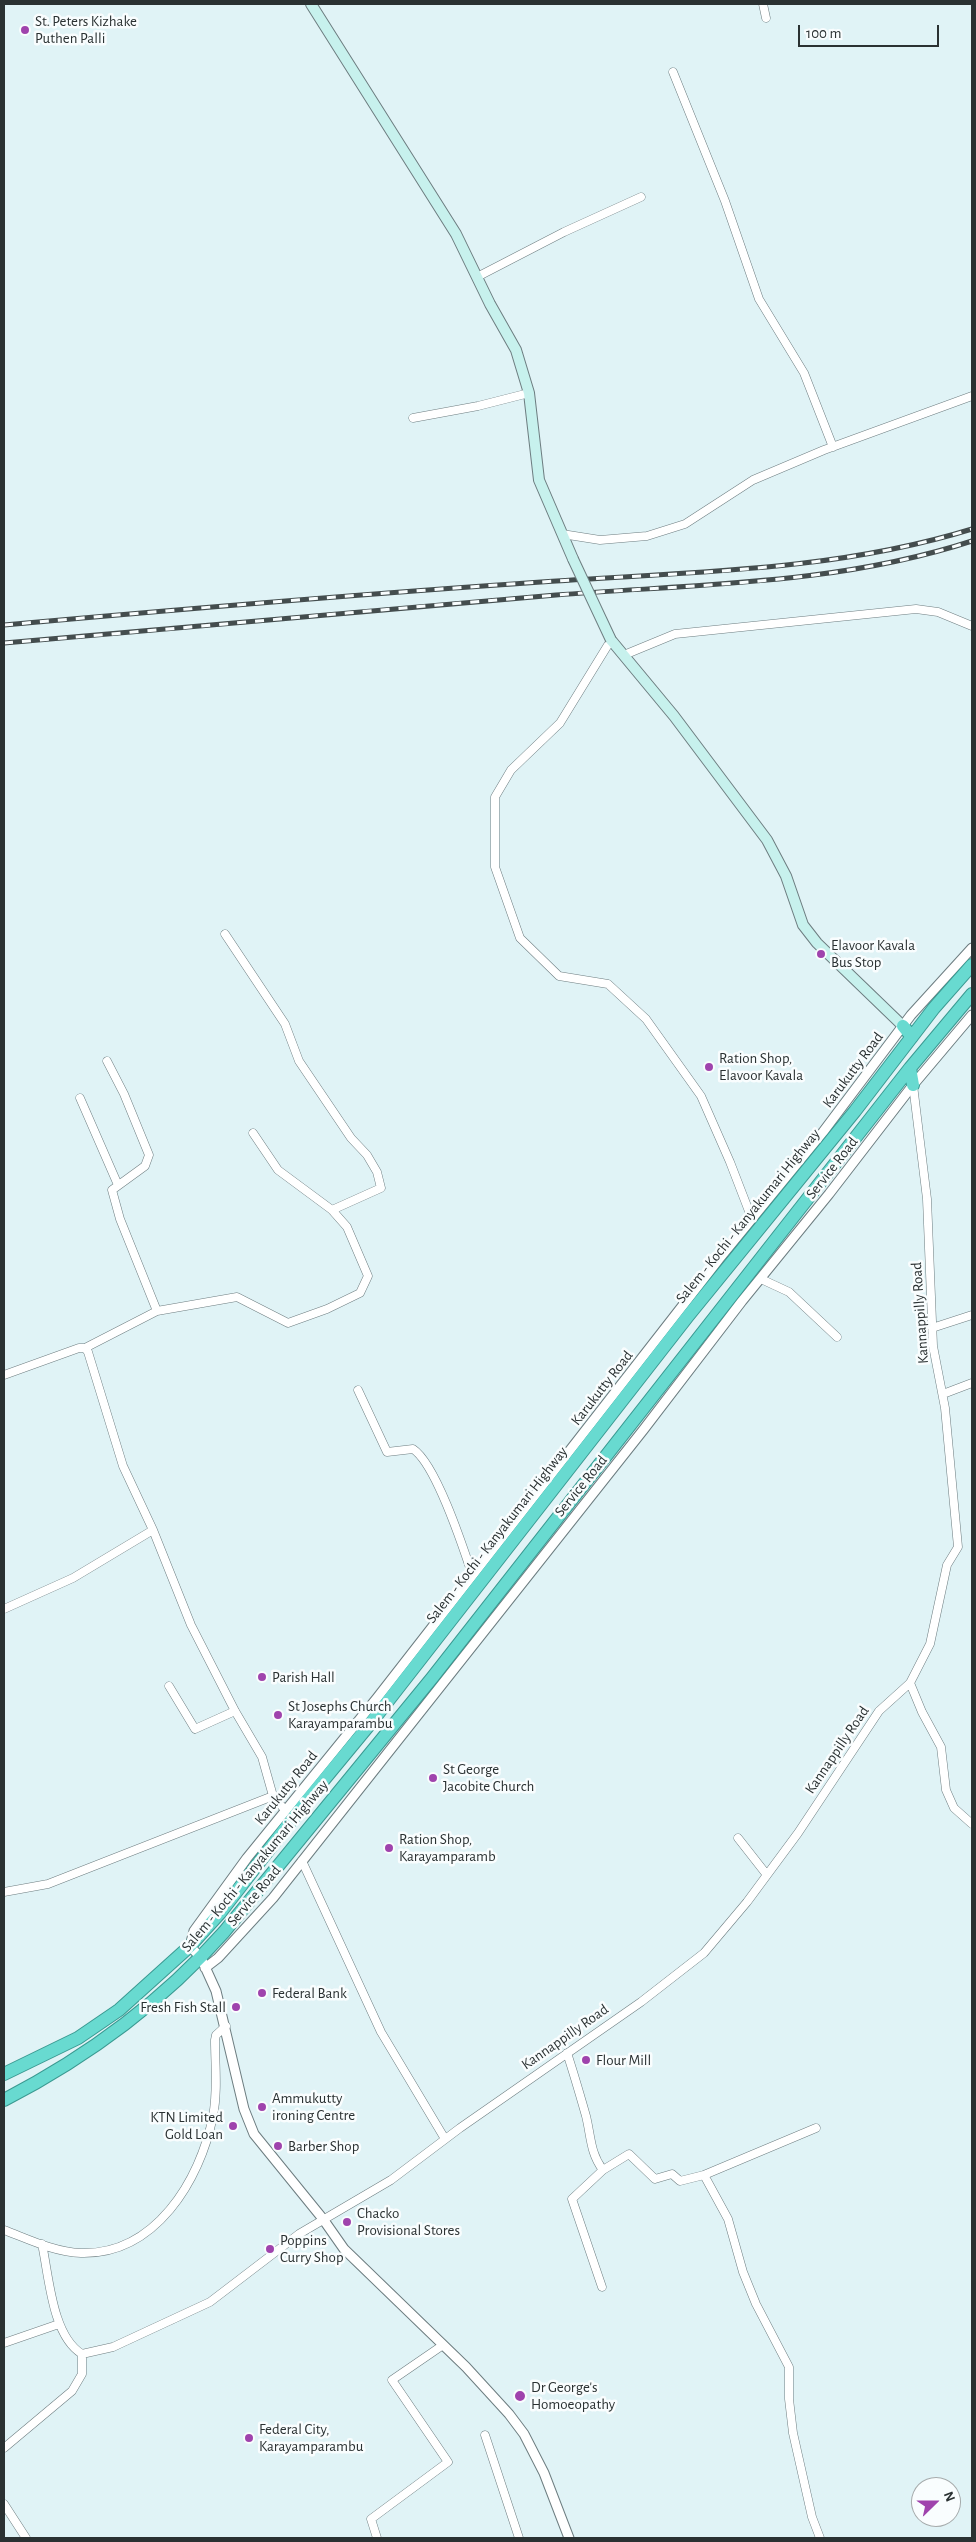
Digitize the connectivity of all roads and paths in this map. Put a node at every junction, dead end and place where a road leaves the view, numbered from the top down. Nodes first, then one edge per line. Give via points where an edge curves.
1 (311, 4) edge
2 (763, 4) edge
3 (766, 18) dead end
4 (673, 72) dead end
5 (641, 197) dead end
6 (477, 277) junction
7 (529, 393) junction
8 (972, 396) edge
9 (413, 418) dead end
10 (833, 447) junction
11 (562, 534) junction
12 (972, 626) edge
13 (611, 640) junction
14 (624, 655) junction
15 (225, 934) dead end
16 (972, 948) edge
17 (972, 965) edge
18 (972, 994) edge
19 (972, 1015) edge
20 (903, 1026) junction
21 (912, 1037) junction
22 (107, 1060) dead end
23 (910, 1068) junction
24 (913, 1085) junction
25 (80, 1098) dead end
26 (253, 1133) dead end
27 (118, 1185) junction
28 (332, 1210) junction
29 (752, 1219) junction
30 (761, 1279) junction
31 (157, 1311) junction
32 (972, 1315) edge
33 (932, 1328) junction
34 (836, 1336) dead end
35 (84, 1348) junction
36 (4, 1375) edge
37 (972, 1383) edge
38 (358, 1390) dead end
39 (943, 1394) junction
40 (153, 1530) junction
41 (472, 1574) junction
42 (4, 1610) edge
43 (910, 1683) junction
44 (169, 1686) dead end
45 (235, 1712) junction
46 (273, 1796) junction
47 (285, 1810) junction
48 (972, 1824) edge
49 (738, 1838) dead end
50 (302, 1861) junction
51 (767, 1875) junction
52 (4, 1892) edge
53 (190, 1946) junction
54 (203, 1963) junction
55 (226, 2026) junction
56 (567, 2053) junction
57 (4, 2074) edge
58 (4, 2100) edge
59 (816, 2128) dead end
60 (445, 2139) junction
61 (603, 2170) junction
62 (704, 2175) junction
63 (323, 2219) junction
64 (4, 2230) edge
65 (42, 2244) junction
66 (602, 2287) dead end
67 (59, 2324) junction
68 (4, 2343) edge
69 (443, 2346) junction
70 (82, 2354) junction
71 (485, 2435) dead end
72 (4, 2448) edge
73 (4, 2504) edge
74 (26, 2538) edge
75 (377, 2538) edge
76 (519, 2538) edge
77 (569, 2538) edge
78 (820, 2538) edge

1 - 6 main road via 456,234
2 - 3 street
4 - 10 street via 725,201 759,299 804,373
5 - 6 street
6 - 7 main road via 516,350
7 - 9 street
7 - 11 main road via 539,480
8 - 10 street
10 - 11 street via 752,480 728,498 677,527 646,536 600,540
11 - 13 main road, bridge
12 - 14 street via 938,612 916,608 675,634
13 - 14 main road
13 - 29 street via 560,723 511,770 495,797 495,867 520,938 559,976 608,984 646,1018 701,1096
14 - 20 main road via 767,840 786,876 803,925 817,943
15 - 28 street via 285,1024 300,1061 377,1172 381,1188
16 - 20 street, Karukutty Road
17 - 21 highway, Salem - Kochi - Kanyakumari Highway
18 - 23 highway, Salem - Kochi - Kanyakumari Highway
19 - 24 street, Service Road
20 - 21 highway
20 - 29 street, Karukutty Road
21 - 53 highway, Salem - Kochi - Kanyakumari Highway via 688,1316 220,1913
22 - 27 street via 149,1155 145,1166
23 - 24 highway
23 - 54 highway, Salem - Kochi - Kanyakumari Highway via 426,1686
24 - 30 street, Service Road
24 - 33 street, Kannappilly Road via 926,1199
25 - 27 street
26 - 28 street via 278,1170
27 - 31 street via 112,1190 120,1218
28 - 31 street via 347,1227 368,1276 360,1293 288,1323 237,1297
29 - 41 street, Karukutty Road
30 - 34 street via 789,1292
30 - 50 street, Service Road
31 - 35 street
32 - 33 street
33 - 39 street, Kannappilly Road
35 - 36 street
35 - 40 street via 92,1363 123,1466
37 - 39 street
38 - 41 street via 387,1452 413,1449 428,1469 457,1526
39 - 43 street, Kannappilly Road via 958,1547 947,1565 930,1644
40 - 42 street via 74,1578
40 - 45 street via 191,1625
41 - 47 street, Karukutty Road via 378,1698
43 - 48 street via 941,1747 946,1790 954,1808
43 - 51 street, Kannappilly Road via 879,1711
44 - 45 street via 195,1729
45 - 46 street via 262,1757
46 - 47 street
46 - 52 street via 48,1884
47 - 53 street, Karukutty Road via 194,1931
49 - 51 street
50 - 54 street, Service Road via 218,1958
50 - 60 street via 381,2032
51 - 56 street, Kannappilly Road via 704,1953
53 - 54 street
53 - 57 highway, Salem - Kochi - Kanyakumari Highway via 118,2010 78,2038
54 - 55 street via 216,1990
54 - 58 highway, Salem - Kochi - Kanyakumari Highway via 137,2016 30,2088
55 - 63 street via 244,2108 254,2134
55 - 65 street via 216,2034 215,2040 216,2087 210,2130 193,2175 176,2204 153,2227 116,2247 80,2253
56 - 60 street, Kannappilly Road
56 - 61 street via 591,2147
59 - 62 street
60 - 63 street, Kannappilly Road via 391,2180
61 - 62 street via 629,2154 655,2179 672,2174 680,2181
61 - 66 street via 572,2199
62 - 78 street via 728,2219 756,2304 789,2367 793,2433 810,2510
63 - 69 street via 344,2249
63 - 70 street, Kannappilly Road via 198,2309 113,2347
64 - 65 street
65 - 67 street
67 - 68 street
67 - 70 street via 72,2346
69 - 75 street via 392,2380 448,2462 371,2519
69 - 77 street via 509,2414 524,2434 544,2473
70 - 72 street via 82,2374 72,2391
71 - 76 street
73 - 74 street

